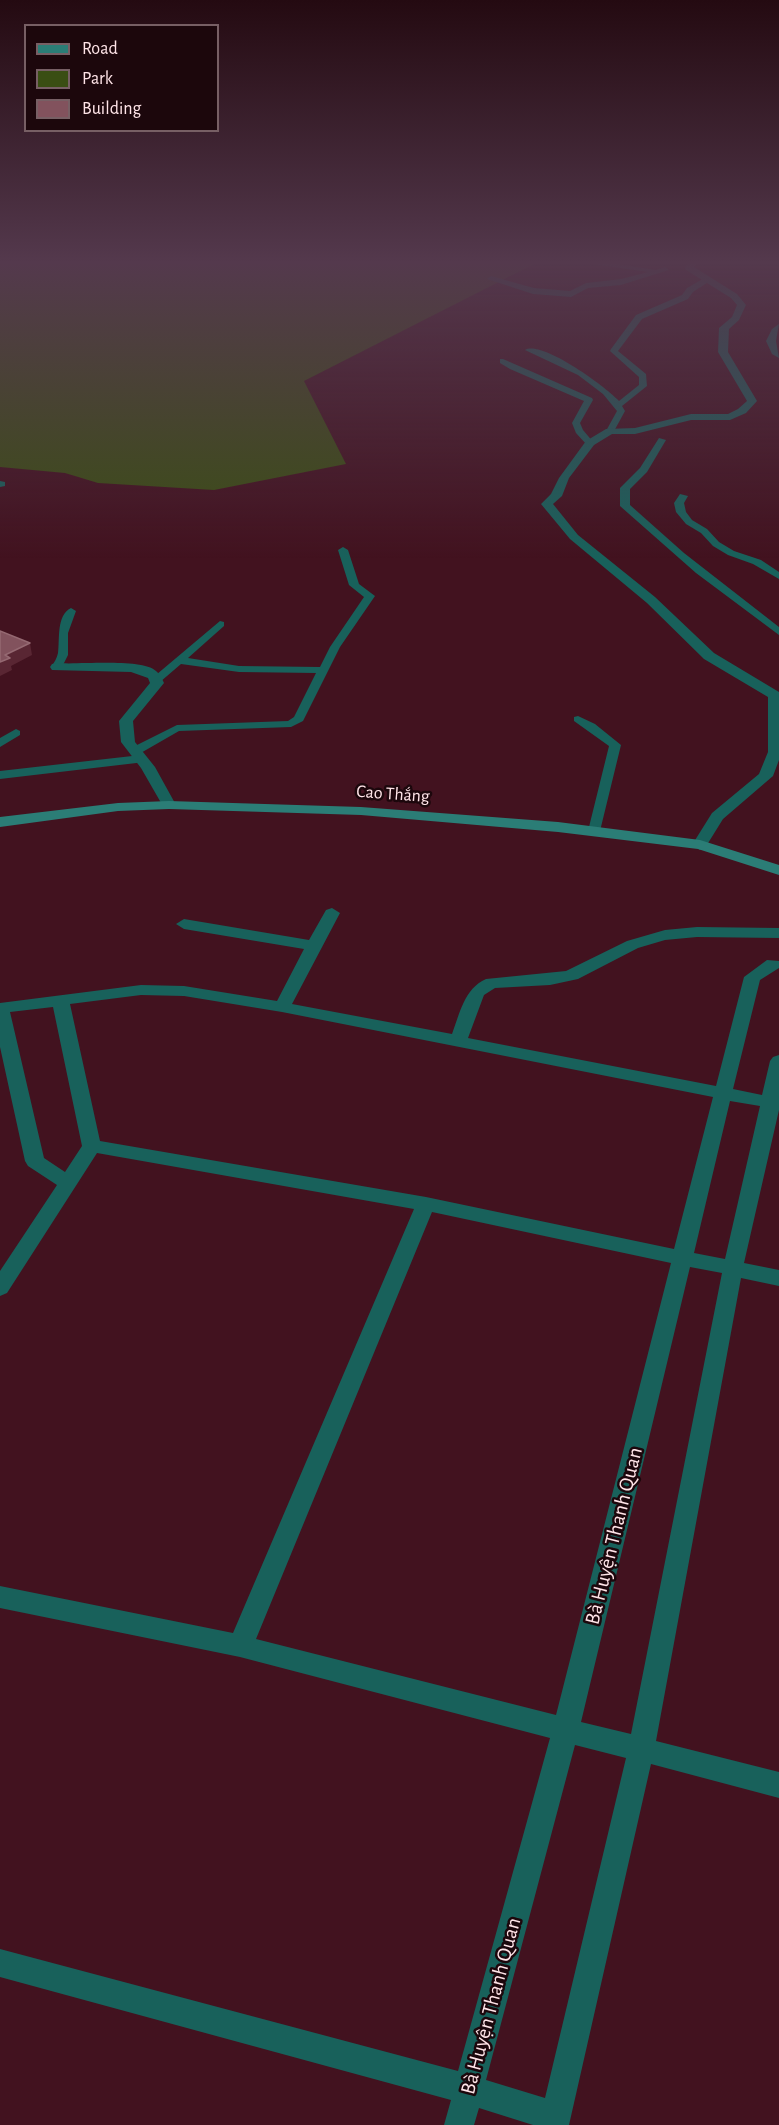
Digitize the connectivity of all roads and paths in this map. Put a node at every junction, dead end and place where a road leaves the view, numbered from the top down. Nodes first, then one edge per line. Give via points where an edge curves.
1 (555, 360) edge
2 (622, 360) edge
3 (728, 360) edge
4 (503, 362) dead end
5 (619, 405) junction
6 (610, 431) junction
7 (662, 440) dead end
8 (591, 443) junction
9 (683, 496) dead end
10 (343, 550) dead end
11 (779, 576) edge
12 (71, 611) dead end
13 (219, 624) dead end
14 (779, 632) edge
15 (178, 660) junction
16 (57, 667) joint
17 (324, 670) junction
18 (156, 680) junction
19 (777, 694) edge
20 (578, 719) dead end
21 (16, 733) dead end
22 (0, 743) edge
23 (138, 755) junction
24 (0, 775) edge
25 (169, 805) junction
26 (0, 822) edge
27 (594, 831) junction
28 (700, 845) junction
29 (779, 870) edge
30 (332, 913) dead end
31 (184, 924) dead end
32 (779, 933) edge
33 (315, 946) junction
34 (777, 961) edge
35 (61, 1002) junction
36 (282, 1007) junction
37 (0, 1008) edge
38 (458, 1041) junction
39 (779, 1061) edge
40 (724, 1093) junction
41 (775, 1103) edge
42 (92, 1146) junction
43 (68, 1184) junction
44 (426, 1204) junction
45 (684, 1258) junction
46 (733, 1268) junction
47 (779, 1278) edge
48 (0, 1288) edge
49 (0, 1597) edge
50 (240, 1646) junction
51 (566, 1729) junction
52 (641, 1749) junction
53 (779, 1785) edge
54 (0, 1963) edge
55 (468, 2089) junction
56 (555, 2121) edge
57 (459, 2125) edge

1 - 5 lane via 603,388
2 - 5 lane via 643,376 643,386
3 - 6 street via 752,401 742,411 730,417 691,417 635,431
4 - 8 lane via 589,400 576,423
5 - 6 lane via 621,411
6 - 8 street
7 - 14 lane via 644,470 625,488 625,506
8 - 19 street via 564,478 556,496 546,504 574,537 651,600 709,656
9 - 11 lane via 679,503 681,512 689,522 731,553 758,562
10 - 17 lane via 354,585 370,596
12 - 16 lane
13 - 15 lane
15 - 17 lane via 239,669
15 - 18 lane
16 - 18 street via 120,668 149,672
17 - 23 lane via 299,719 291,724 177,728
18 - 23 street via 126,721 128,742
19 - 28 street via 775,752 766,776 717,816
20 - 27 lane via 615,745
21 - 22 lane
23 - 24 lane
23 - 25 street
25 - 26 main road, Cao Thắng via 118,807
25 - 27 main road, Cao Thắng via 361,810
27 - 28 main road, Cao Thắng
28 - 29 main road, Cao Thắng
30 - 33 street
31 - 33 street
32 - 38 street via 670,934 631,945 567,977 492,983 476,993
33 - 36 street
34 - 40 street, Bà Huyện Thanh Quan via 752,977
35 - 36 street via 161,989
35 - 37 street
35 - 42 street
36 - 38 street
37 - 43 street via 35,1161
38 - 40 street
39 - 41 street
40 - 41 street
40 - 45 street, Bà Huyện Thanh Quan
41 - 46 street
42 - 43 street
42 - 44 street
43 - 48 street
44 - 45 street
44 - 50 street
45 - 46 street
45 - 51 street, Bà Huyện Thanh Quan
46 - 47 street
46 - 52 street
49 - 50 street
50 - 51 street
51 - 52 street
51 - 55 street, Bà Huyện Thanh Quan
52 - 53 street
52 - 56 street
54 - 55 street
55 - 56 street
55 - 57 street, Bà Huyện Thanh Quan

